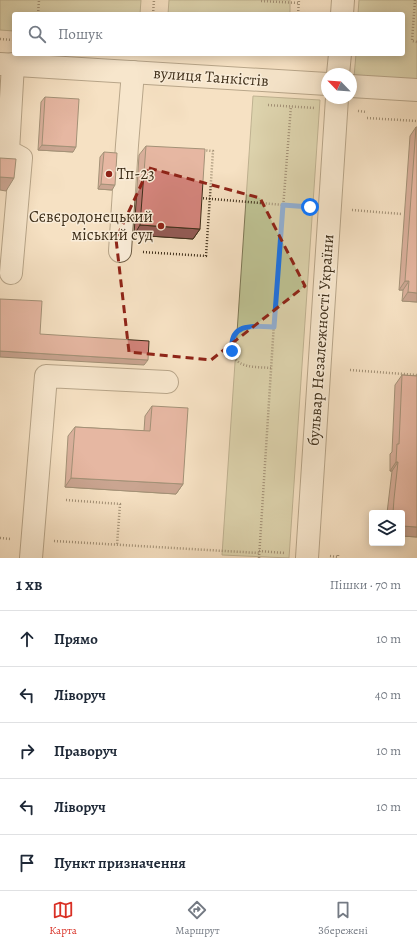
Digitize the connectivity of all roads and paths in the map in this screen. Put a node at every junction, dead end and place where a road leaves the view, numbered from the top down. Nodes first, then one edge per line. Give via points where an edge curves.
1 (39, 0) edge
2 (154, 0) edge
3 (343, 0) edge
4 (415, 0) edge
5 (261, 1) dead end
6 (299, 1) edge
7 (38, 12) edge
8 (152, 12) edge
9 (298, 12) edge
10 (342, 12) edge
11 (0, 39) edge
12 (12, 40) edge
13 (417, 42) edge
14 (340, 56) edge
15 (7, 64) edge
16 (339, 68) edge
17 (133, 72) junction
18 (321, 84) edge
19 (357, 86) edge
20 (417, 90) edge
21 (337, 104) edge
22 (291, 106) dead end
23 (367, 118) dead end
24 (417, 121) edge
25 (197, 150) edge
26 (196, 197) edge
27 (210, 199) junction
28 (283, 205) junction
29 (330, 209) junction
30 (402, 214) dead end
31 (120, 251) joint
32 (11, 273) dead end
33 (274, 327) junction
34 (271, 368) junction
35 (350, 370) dead end
36 (417, 375) edge
37 (167, 382) dead end
38 (66, 500) dead end
39 (117, 545) junction
40 (32, 549) edge
41 (259, 553) junction
42 (259, 558) edge
43 (307, 558) edge

1 - 7 path
2 - 8 path
3 - 10 street
4 - 13 path via 412,41
5 - 6 path
6 - 9 path
11 - 12 path
14 - 16 street
15 - 17 street, вулиця Танкістів
15 - 32 street via 10,99 8,151 21,158
17 - 18 street, вулиця Танкістів
17 - 31 street
19 - 20 street
21 - 29 street, бульвар Незалежності України
22 - 28 path
23 - 24 path
25 - 27 path via 213,151
26 - 27 path
27 - 28 path
27 - 31 path via 206,256
28 - 29 path
28 - 33 path
29 - 30 path
29 - 43 street, бульвар Незалежності України
33 - 34 path
33 - 34 path via 243,328 234,335 231,345 234,356 241,364
34 - 41 path
35 - 36 path
37 - 40 street via 46,376
38 - 39 path via 120,504
39 - 40 path
39 - 41 path
41 - 42 path

